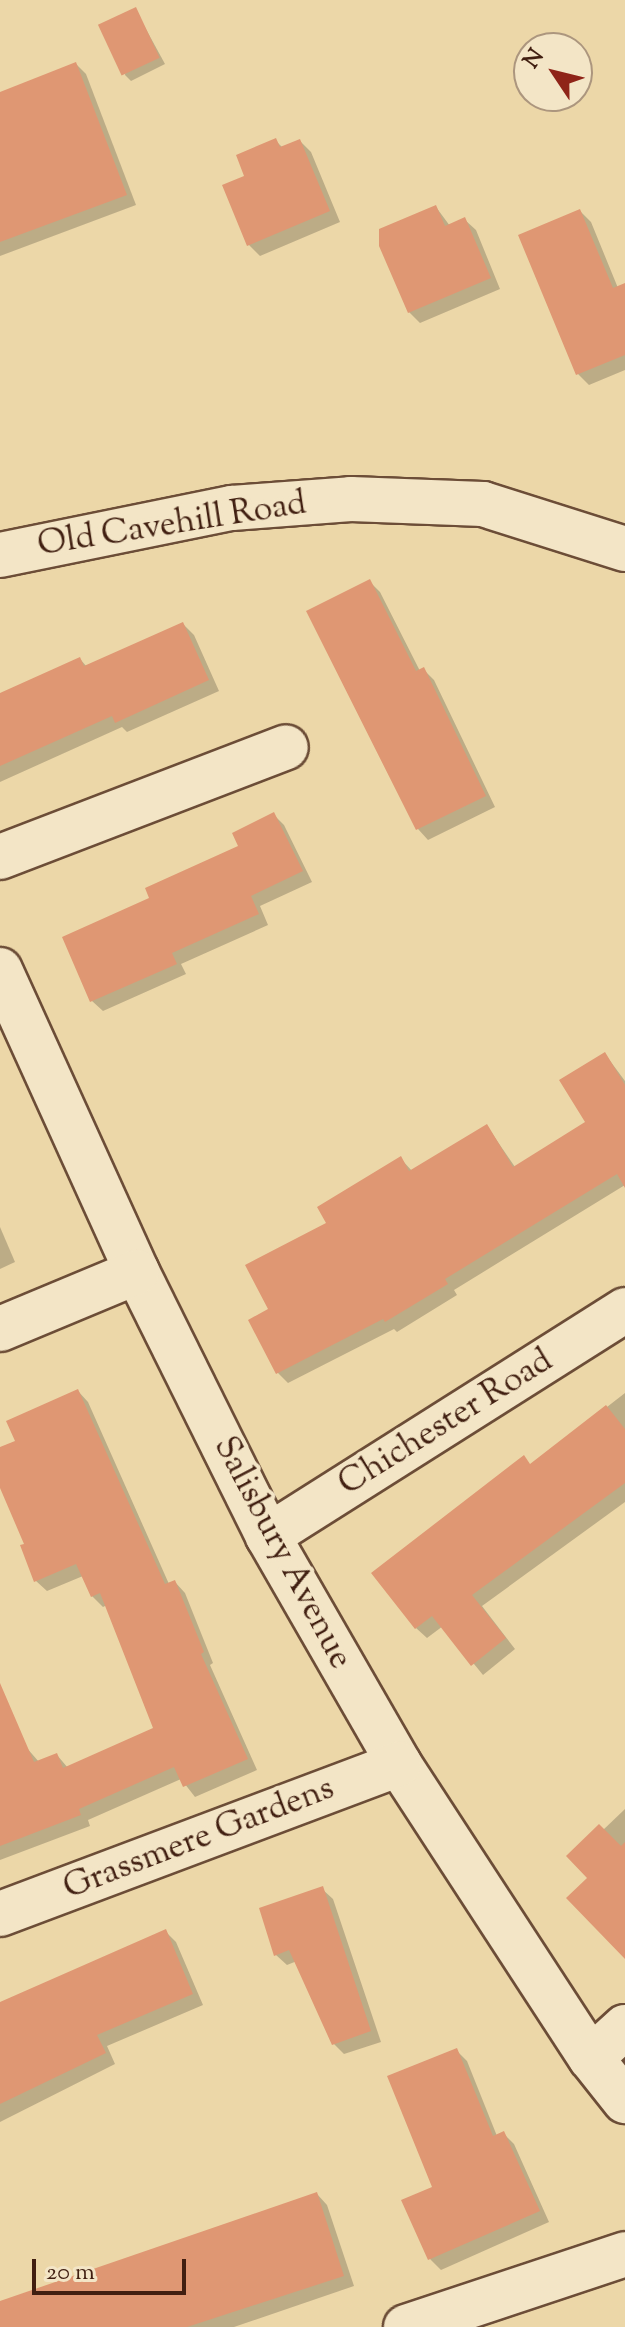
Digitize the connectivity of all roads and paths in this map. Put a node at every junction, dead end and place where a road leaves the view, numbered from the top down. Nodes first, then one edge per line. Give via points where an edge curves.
1 (625, 549) edge
2 (0, 555) edge
3 (286, 747) dead end
4 (0, 857) edge
5 (0, 970) edge
6 (137, 1272) junction
7 (625, 1310) edge
8 (0, 1329) edge
9 (268, 1536) junction
10 (399, 1764) junction
11 (0, 1914) edge
12 (625, 2027) edge
13 (591, 2058) junction
14 (625, 2101) edge
15 (625, 2254) edge
16 (406, 2327) edge

1 - 2 street, Old Cavehill Road via 483,504 351,499 232,508
3 - 4 street
5 - 6 street, Salisbury Avenue
6 - 8 street
6 - 9 street, Salisbury Avenue
7 - 9 street, Chichester Road
9 - 10 street, Salisbury Avenue
10 - 11 street, Grassmere Gardens
10 - 13 street, Salisbury Avenue
12 - 13 street
13 - 14 street, Salisbury Avenue
15 - 16 street

